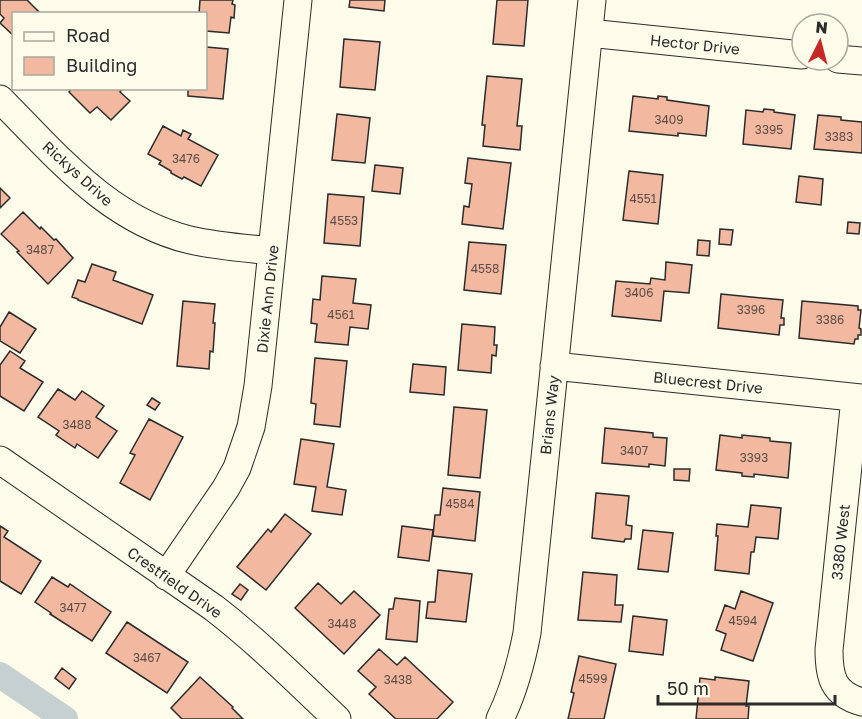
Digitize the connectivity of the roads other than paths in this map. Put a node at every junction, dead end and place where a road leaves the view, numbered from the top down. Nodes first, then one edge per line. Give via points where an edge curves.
1 (298, 0) edge
2 (592, 0) edge
3 (589, 33) junction
4 (790, 54) edge
5 (0, 99) edge
6 (272, 251) junction
7 (554, 366) junction
8 (858, 398) edge
9 (0, 460) edge
10 (166, 576) junction
11 (862, 702) edge
12 (337, 719) edge
13 (500, 719) edge

1 - 6 street, Dixie Ann Drive
2 - 3 street, Brians Way
3 - 4 street, Hector Drive
3 - 7 street, Brians Way
5 - 6 street, Rickys Drive via 83,182 134,218 190,240
6 - 10 street, Dixie Ann Drive via 255,407 245,448 226,488
7 - 8 street, Bluecrest Drive
7 - 13 street, Brians Way via 527,633 520,668
8 - 11 street, 3380 West via 829,662 834,685
9 - 10 street, Crestfield Drive
10 - 12 street, Crestfield Drive via 240,628

